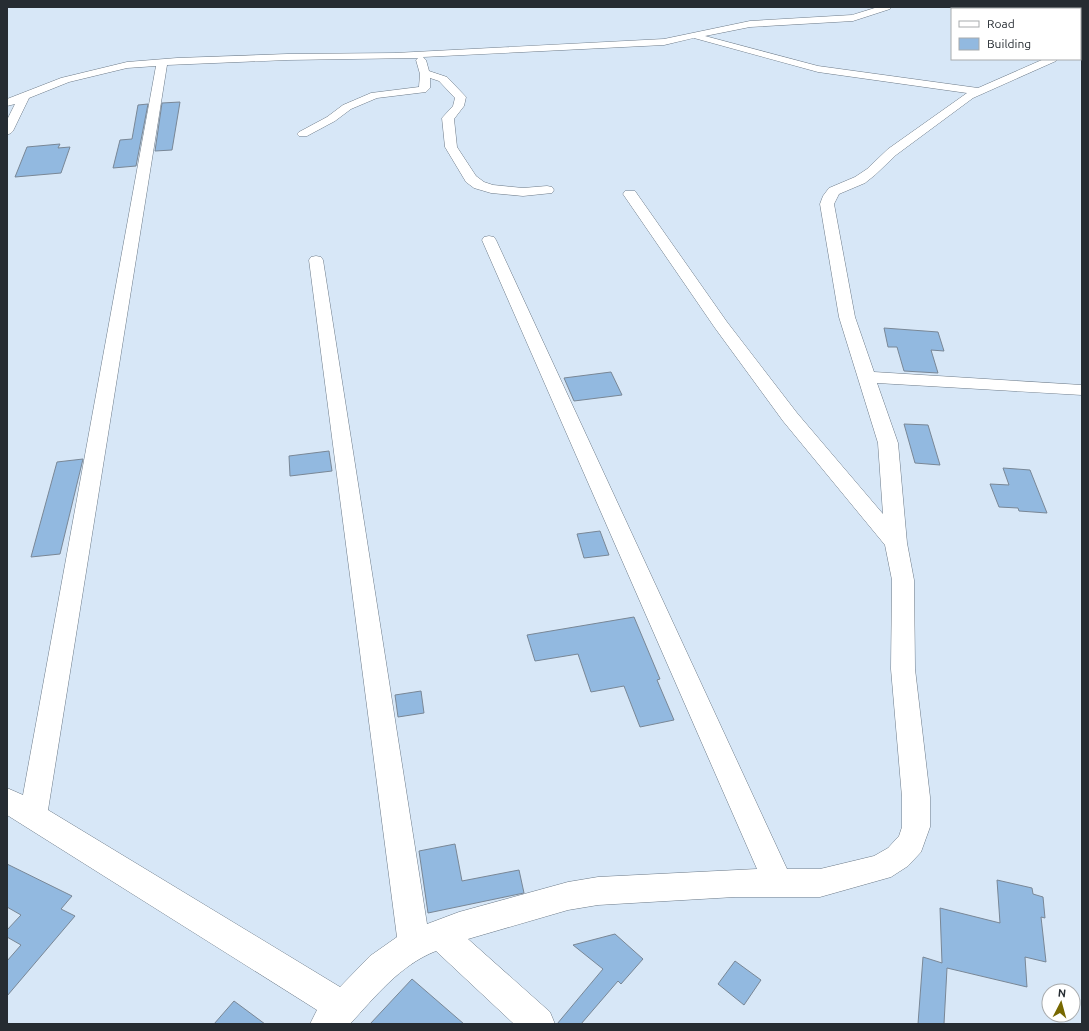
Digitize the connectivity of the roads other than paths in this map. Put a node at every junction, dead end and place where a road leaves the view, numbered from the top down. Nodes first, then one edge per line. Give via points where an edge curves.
1 (887, 7) edge
2 (693, 36) junction
3 (420, 55) junction
4 (1050, 60) edge
5 (162, 62) junction
6 (424, 73) junction
7 (14, 88) dead end
8 (978, 91) junction
9 (28, 95) junction
10 (7, 103) edge
11 (7, 131) edge
12 (302, 134) dead end
13 (548, 190) dead end
14 (630, 194) dead end
15 (489, 240) dead end
16 (316, 260) dead end
17 (867, 377) junction
18 (1082, 390) edge
19 (896, 543) junction
20 (7, 800) edge
21 (33, 815) junction
22 (778, 883) junction
23 (427, 939) junction
24 (335, 1015) edge
25 (538, 1024) edge

1 - 2 street via 853,18 750,24
2 - 3 street via 664,42
2 - 8 street via 818,69
3 - 5 street
3 - 6 street
4 - 8 street
5 - 9 street via 127,65 65,80
5 - 21 street
6 - 12 street via 425,88 422,90 375,95 347,107 332,119
6 - 13 street via 444,79 460,96 460,103 448,118 451,147 471,179 491,189 523,192
7 - 9 street
8 - 17 street via 892,152 860,180 834,191 830,196 827,204 847,317
9 - 10 street
9 - 11 street
14 - 19 street via 721,325 790,417
15 - 22 street
16 - 23 street
17 - 18 street
17 - 19 street via 888,443
19 - 22 street via 903,580 903,669 916,797 916,827 911,843 898,857 881,868 820,883
20 - 21 street
21 - 24 street
22 - 23 street via 598,891 523,908
23 - 24 street via 381,967
23 - 25 street

